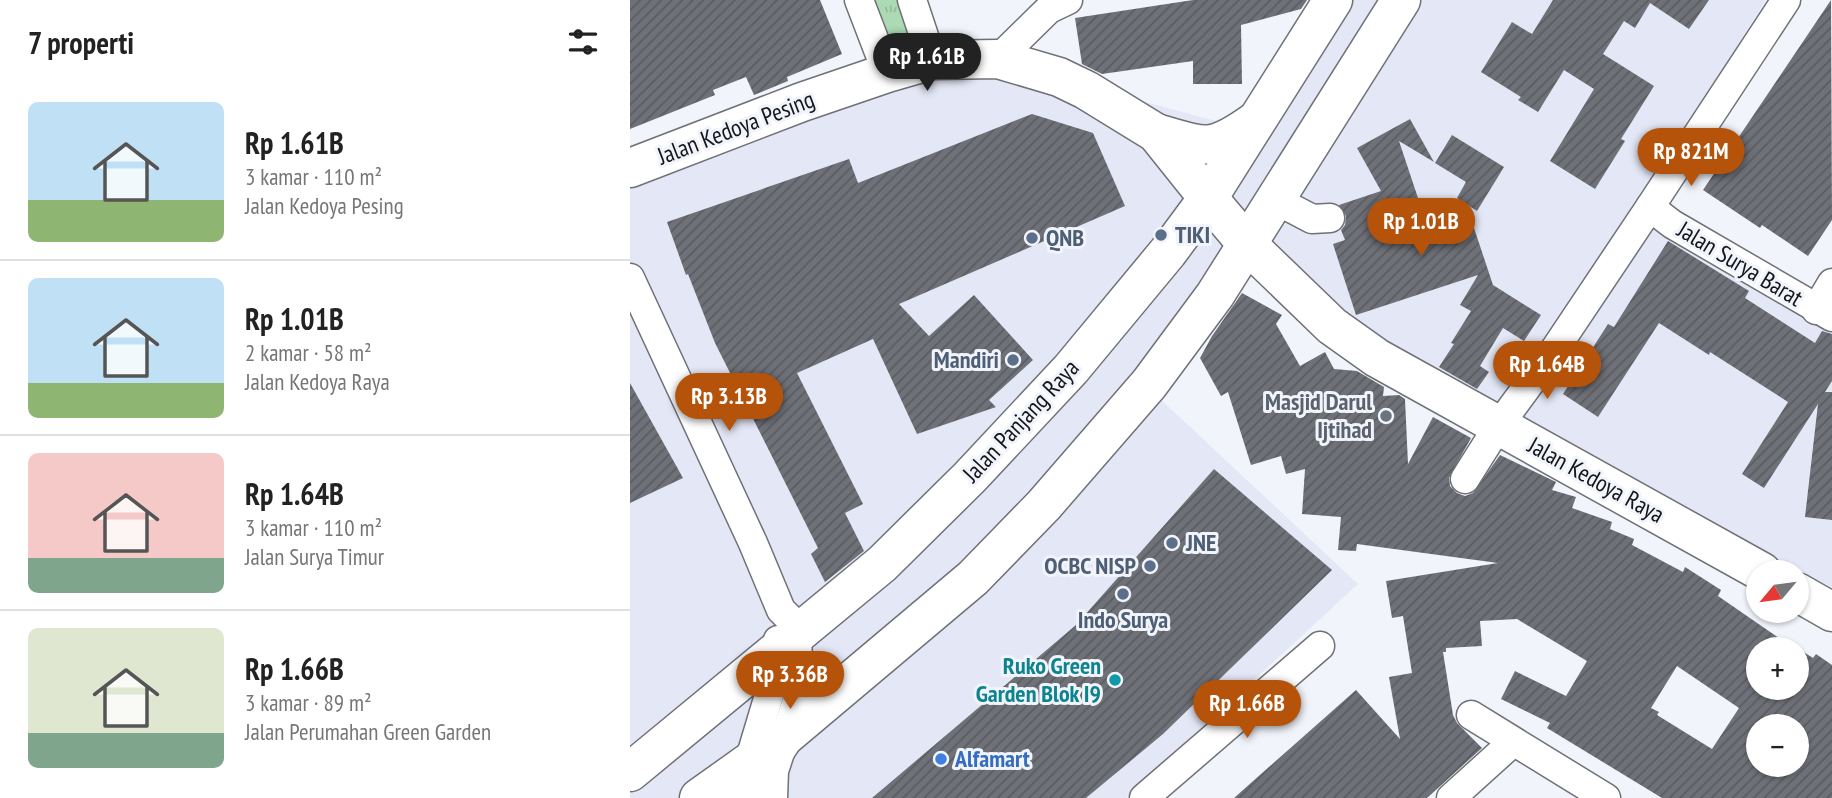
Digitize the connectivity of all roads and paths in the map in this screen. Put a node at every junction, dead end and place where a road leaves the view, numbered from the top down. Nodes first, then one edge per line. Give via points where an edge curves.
1 (859, 0) edge
2 (912, 0) edge
3 (1068, 0) edge
4 (1333, 0) edge
5 (1401, 0) edge
6 (1786, 0) edge
7 (998, 59) junction
8 (932, 60) junction
9 (887, 73) junction
10 (1256, 121) junction
11 (1156, 133) junction
12 (630, 168) edge
13 (1274, 199) junction
14 (1196, 202) junction
15 (1650, 207) junction
16 (1330, 218) dead end
17 (1246, 243) junction
18 (630, 278) edge
19 (1832, 284) edge
20 (1824, 314) edge
21 (1499, 425) junction
22 (1465, 479) dead end
23 (1746, 563) edge
24 (1810, 599) edge
25 (1832, 612) edge
26 (786, 631) junction
27 (1320, 646) dead end
28 (1472, 715) dead end
29 (783, 738) junction
30 (1513, 741) junction
31 (630, 772) edge
32 (753, 789) edge
33 (699, 798) edge
34 (1144, 798) edge
35 (1451, 798) edge
36 (1606, 798) edge

1 - 9 street
2 - 8 street
3 - 7 street via 1049,9
4 - 10 main road, Jalan Panjang Raya
5 - 13 main road
6 - 15 street
7 - 8 main road, Jalan Kedoya Pesing
7 - 11 main road, Jalan Kedoya Pesing via 1059,77
8 - 9 main road, Jalan Kedoya Pesing
9 - 12 main road, Jalan Kedoya Pesing
10 - 11 main road via 1212,146
10 - 14 main road, Jalan Panjang Raya
11 - 14 main road, Jalan Kedoya Pesing
13 - 16 street via 1312,219
13 - 17 main road
14 - 17 main road, Jalan Kedoya Raya
14 - 26 main road, Jalan Panjang Raya via 1071,369 970,477 882,564
15 - 20 street, Jalan Surya Barat
15 - 21 street
17 - 21 main road, Jalan Kedoya Raya via 1332,326 1377,358
17 - 29 main road via 1215,295 1149,384 1044,505 973,578
18 - 26 street via 753,543
19 - 20 street
21 - 22 street
21 - 23 main road, Jalan Kedoya Raya
24 - 25 main road
26 - 29 street via 799,694
26 - 31 main road, Jalan Panjang Raya
26 - 32 street
27 - 34 street
28 - 30 street
29 - 32 main road
30 - 35 street
30 - 36 street
32 - 33 main road

